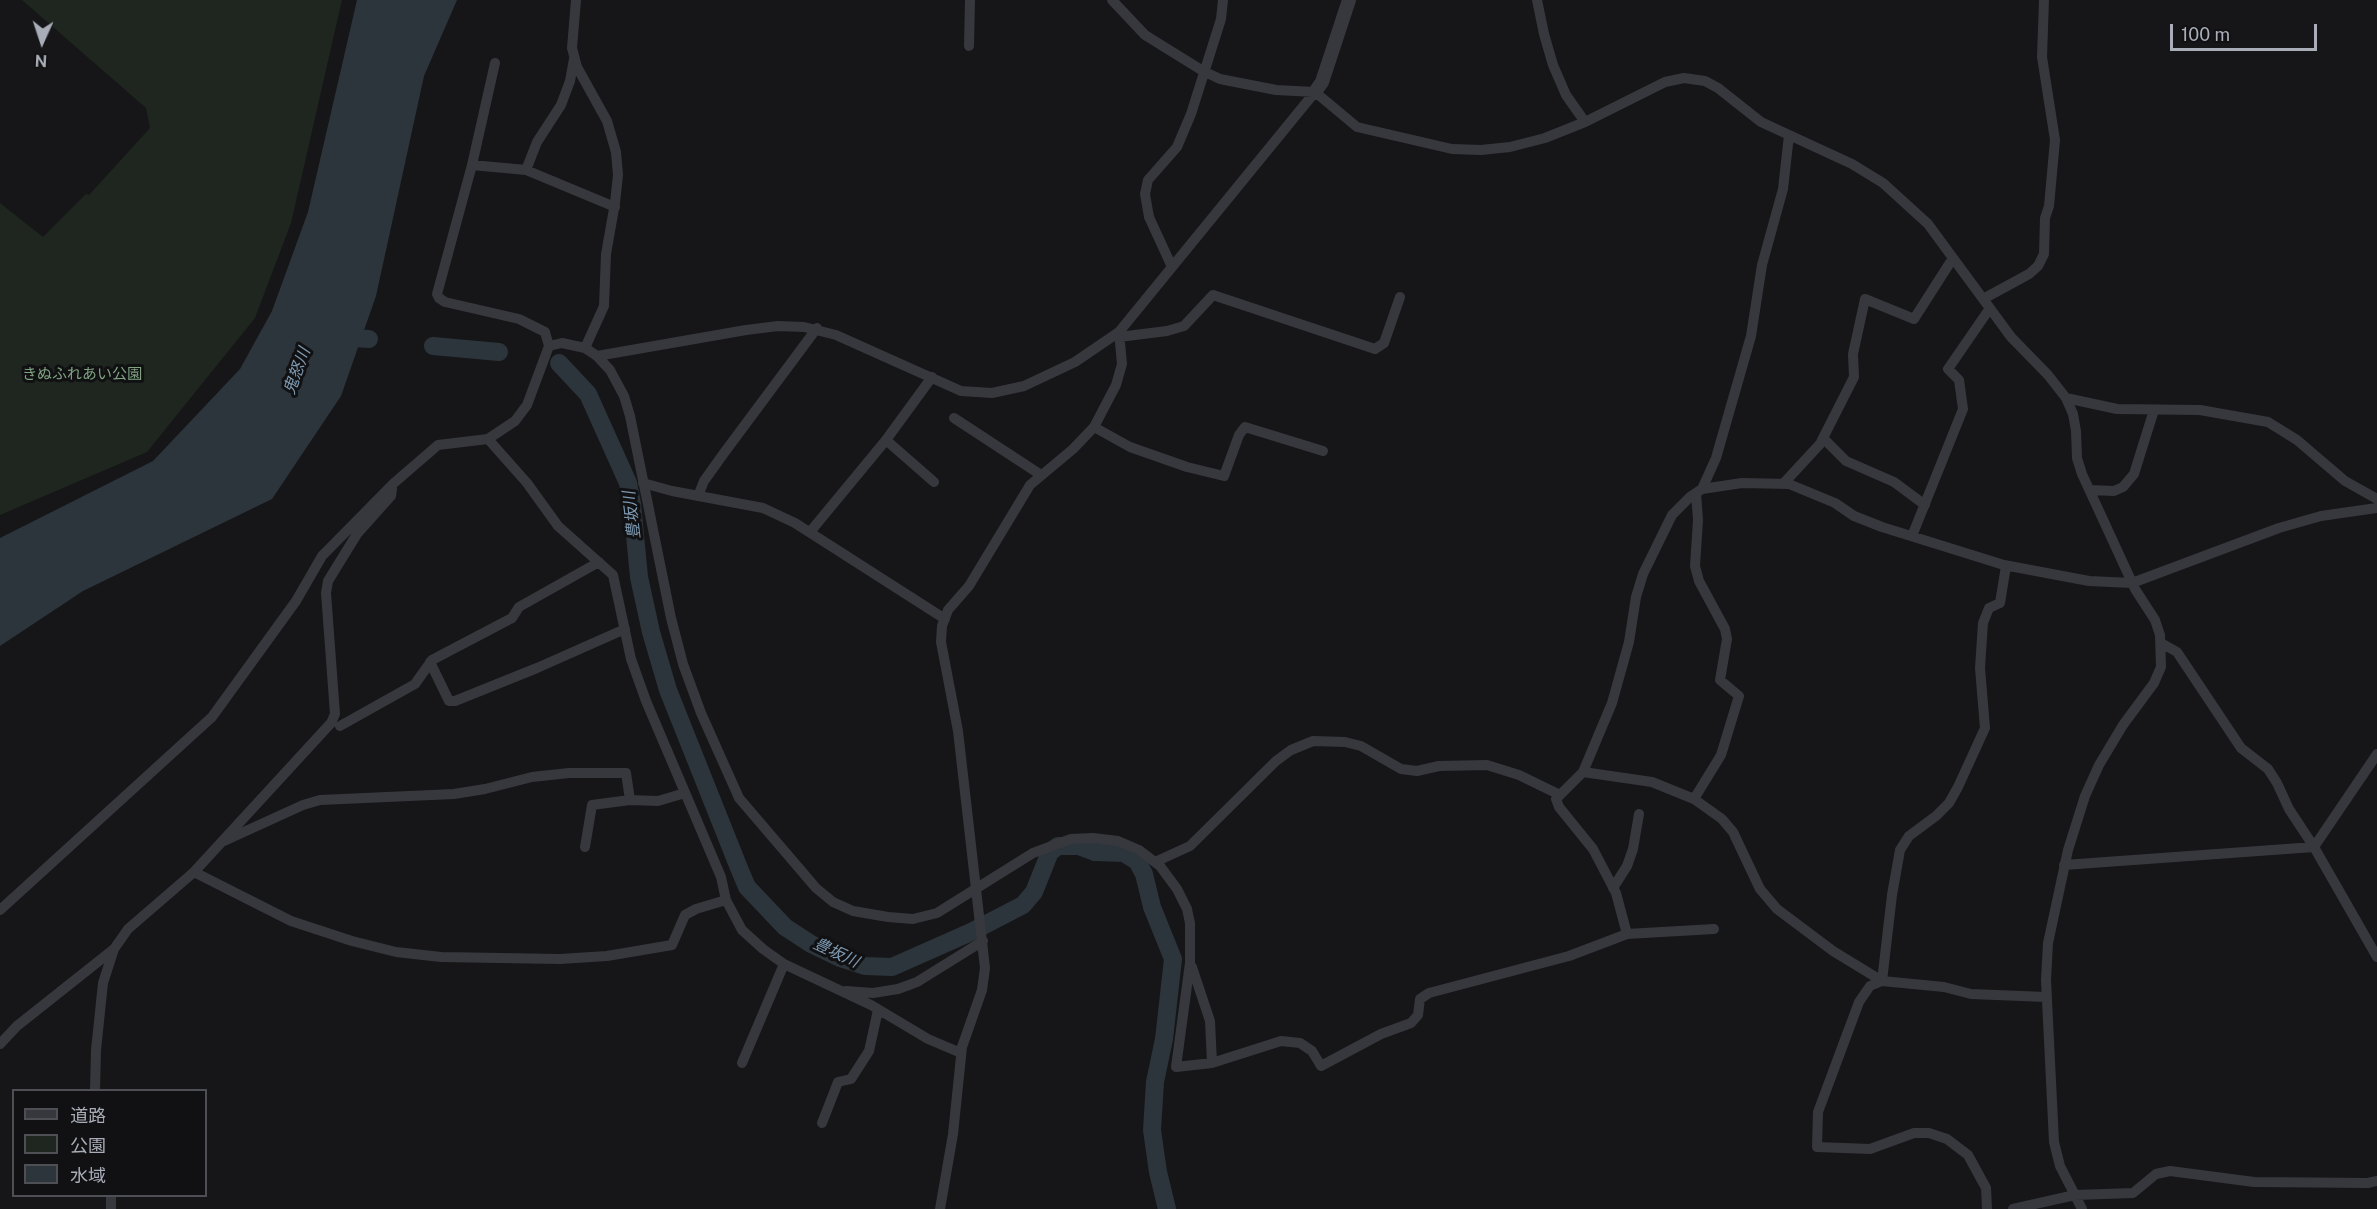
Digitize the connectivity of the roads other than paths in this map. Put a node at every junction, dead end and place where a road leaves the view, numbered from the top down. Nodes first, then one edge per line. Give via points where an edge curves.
1 (576, 0) edge
2 (970, 0) edge
3 (1112, 0) edge
4 (1223, 0) edge
5 (1349, 0) edge
6 (1538, 0) edge
7 (2044, 0) edge
8 (969, 46) dead end
9 (574, 56) junction
10 (495, 63) dead end
11 (1203, 71) junction
12 (1315, 92) junction
13 (1585, 122) junction
14 (1789, 135) junction
15 (472, 165) junction
16 (526, 170) junction
17 (615, 207) junction
18 (1953, 258) junction
19 (1172, 267) junction
20 (1400, 297) dead end
21 (1983, 299) junction
22 (1990, 308) junction
23 (817, 328) junction
24 (1119, 334) junction
25 (585, 348) junction
26 (548, 350) junction
27 (597, 356) junction
28 (932, 377) junction
29 (2066, 398) junction
30 (2154, 410) junction
31 (954, 418) dead end
32 (1094, 427) junction
33 (1823, 438) junction
34 (488, 439) junction
35 (886, 440) junction
36 (1323, 451) dead end
37 (1041, 475) junction
38 (934, 482) dead end
39 (394, 483) junction
40 (643, 483) junction
41 (1783, 484) junction
42 (2090, 490) junction
43 (1699, 491) junction
44 (698, 496) junction
45 (2377, 500) edge
46 (1925, 505) junction
47 (2377, 508) edge
48 (810, 532) junction
49 (1912, 536) junction
50 (599, 562) junction
51 (2006, 566) junction
52 (2132, 583) junction
53 (945, 619) junction
54 (625, 629) junction
55 (2161, 643) junction
56 (430, 662) junction
57 (340, 726) dead end
58 (2377, 754) edge
59 (1582, 772) junction
60 (685, 793) junction
61 (1560, 795) junction
62 (1694, 799) junction
63 (630, 800) junction
64 (1639, 814) dead end
65 (219, 843) junction
66 (585, 847) dead end
67 (2314, 847) junction
68 (1155, 862) junction
69 (2064, 865) junction
70 (194, 872) junction
71 (1613, 888) junction
72 (977, 891) junction
73 (726, 900) junction
74 (0, 910) edge
75 (1714, 929) dead end
76 (1627, 934) junction
77 (983, 938) junction
78 (114, 949) junction
79 (2377, 957) edge
80 (784, 963) junction
81 (1190, 963) junction
82 (1882, 981) junction
83 (840, 990) junction
84 (2046, 997) junction
85 (878, 1010) junction
86 (0, 1044) edge
87 (961, 1053) junction
88 (742, 1063) dead end
89 (1212, 1063) junction
90 (95, 1089) edge
91 (822, 1123) dead end
92 (2377, 1181) edge
93 (2075, 1196) junction
94 (940, 1209) edge
95 (1987, 1209) edge
96 (2013, 1209) edge
97 (2082, 1209) edge

1 - 9 street
2 - 8 street
3 - 11 street via 1145,35
4 - 11 street via 1221,19
5 - 12 street via 1322,82
6 - 13 street via 1553,65 1566,95
7 - 21 street via 2042,57 2055,140 2044,254 2029,274
9 - 16 street via 561,105 537,142
9 - 17 street via 607,121 616,152
10 - 15 street
11 - 12 street via 1251,86
11 - 19 street via 1177,147 1148,180 1149,217
12 - 13 street via 1357,127 1452,149 1510,147
12 - 19 street
13 - 14 street via 1665,82 1684,78 1705,81 1718,88 1761,122
14 - 18 street via 1883,183 1928,224
14 - 43 street via 1783,189 1762,265 1751,336 1716,458
15 - 16 street
15 - 26 street via 439,298 519,320 544,332
16 - 17 street
17 - 25 street via 606,254 604,306
18 - 21 street
18 - 33 street via 1914,319 1865,299 1853,354 1854,377
19 - 24 street
20 - 24 street via 1384,343 1375,349 1213,295 1184,326
21 - 22 street
22 - 29 street
22 - 46 street via 1948,369 1959,380 1963,409
23 - 27 street via 778,326 746,330
23 - 28 street
23 - 44 street via 717,462
24 - 28 street via 1075,362 1024,386 992,393 961,391
24 - 32 street via 1122,364 1116,385
25 - 26 street via 562,343
25 - 27 street
26 - 34 street via 527,405 514,421
27 - 40 street via 624,396
28 - 35 street
29 - 30 street via 2117,409
29 - 42 street via 2073,414 2077,458
30 - 42 street via 2134,474 2114,491
30 - 45 street via 2200,410 2268,422 2297,440 2344,481
31 - 37 street
32 - 36 street via 1130,447 1224,476 1245,427
32 - 37 street
33 - 41 street
33 - 46 street via 1846,460 1894,482
34 - 39 street via 438,445
34 - 50 street via 558,526
35 - 38 street
35 - 48 street
37 - 53 street via 1013,510
39 - 65 street via 391,496 357,534 328,581 335,714 331,723
39 - 74 street via 322,556 296,601 212,717
40 - 44 street
40 - 72 street via 683,664 740,798 816,888 833,902 853,910 913,919 937,913
41 - 43 street via 1742,483
41 - 49 street via 1835,503 1854,516
42 - 52 street
43 - 59 street via 1672,515 1643,574 1612,704
43 - 62 street via 1695,566 1725,629 1720,680 1739,696 1721,755
44 - 48 street via 763,508
46 - 49 street
47 - 52 street via 2321,516 2279,528
48 - 53 street
49 - 51 street
50 - 54 street via 613,575
50 - 56 street via 519,607 512,618
51 - 52 street via 2089,581
51 - 82 street via 2000,603 1989,608 1983,623 1980,668 1985,728 1949,803 1909,836 1900,850
52 - 55 street via 2155,620
53 - 72 street via 941,642 958,731
54 - 56 street via 454,701 449,701
54 - 60 street via 646,701
55 - 67 street via 2177,652 2241,748 2268,770
55 - 69 street via 2161,667 2154,684 2099,765
56 - 57 street via 415,684
58 - 67 street
59 - 61 street
59 - 62 street via 1652,782
60 - 63 street via 658,801
60 - 73 street via 721,876
61 - 68 street via 1487,765 1401,769 1361,746 1313,741 1276,760 1190,846
61 - 71 street via 1556,799 1559,807 1593,849
62 - 82 street via 1733,832 1760,889 1777,909
63 - 65 street via 626,773 569,773 454,794 320,800
63 - 66 street via 592,805
64 - 71 street via 1628,866
65 - 70 street
67 - 69 street
67 - 79 street
68 - 72 street via 1118,841 1071,839 1033,854
68 - 81 street via 1187,909
69 - 84 street via 2048,943
70 - 73 street via 291,921 396,952 441,957 572,958 672,945 685,915
70 - 78 street via 128,929
71 - 76 street
72 - 77 street
73 - 80 street via 742,930
75 - 76 street
76 - 89 street via 1569,956 1429,993 1420,999 1418,1015 1411,1023 1381,1034 1321,1066 1312,1051 1300,1042 1281,1041
77 - 83 street via 917,982 898,989 873,993
77 - 87 street via 982,990
78 - 86 street
78 - 90 street via 103,983
80 - 83 street
80 - 88 street
81 - 89 street via 1210,1021
81 - 89 street via 1176,1067
82 - 84 street via 1944,987 1971,994
82 - 95 street via 1870,986 1859,1002 1818,1112 1817,1147 1870,1149 1914,1133 1929,1133 1968,1155 1986,1188
83 - 85 street
84 - 93 street via 2054,1142 2060,1166
85 - 87 street
85 - 91 street via 869,1051 851,1079 838,1082
87 - 94 street
92 - 93 street via 2254,1182 2170,1171 2156,1174 2133,1193
93 - 96 street
93 - 97 street

